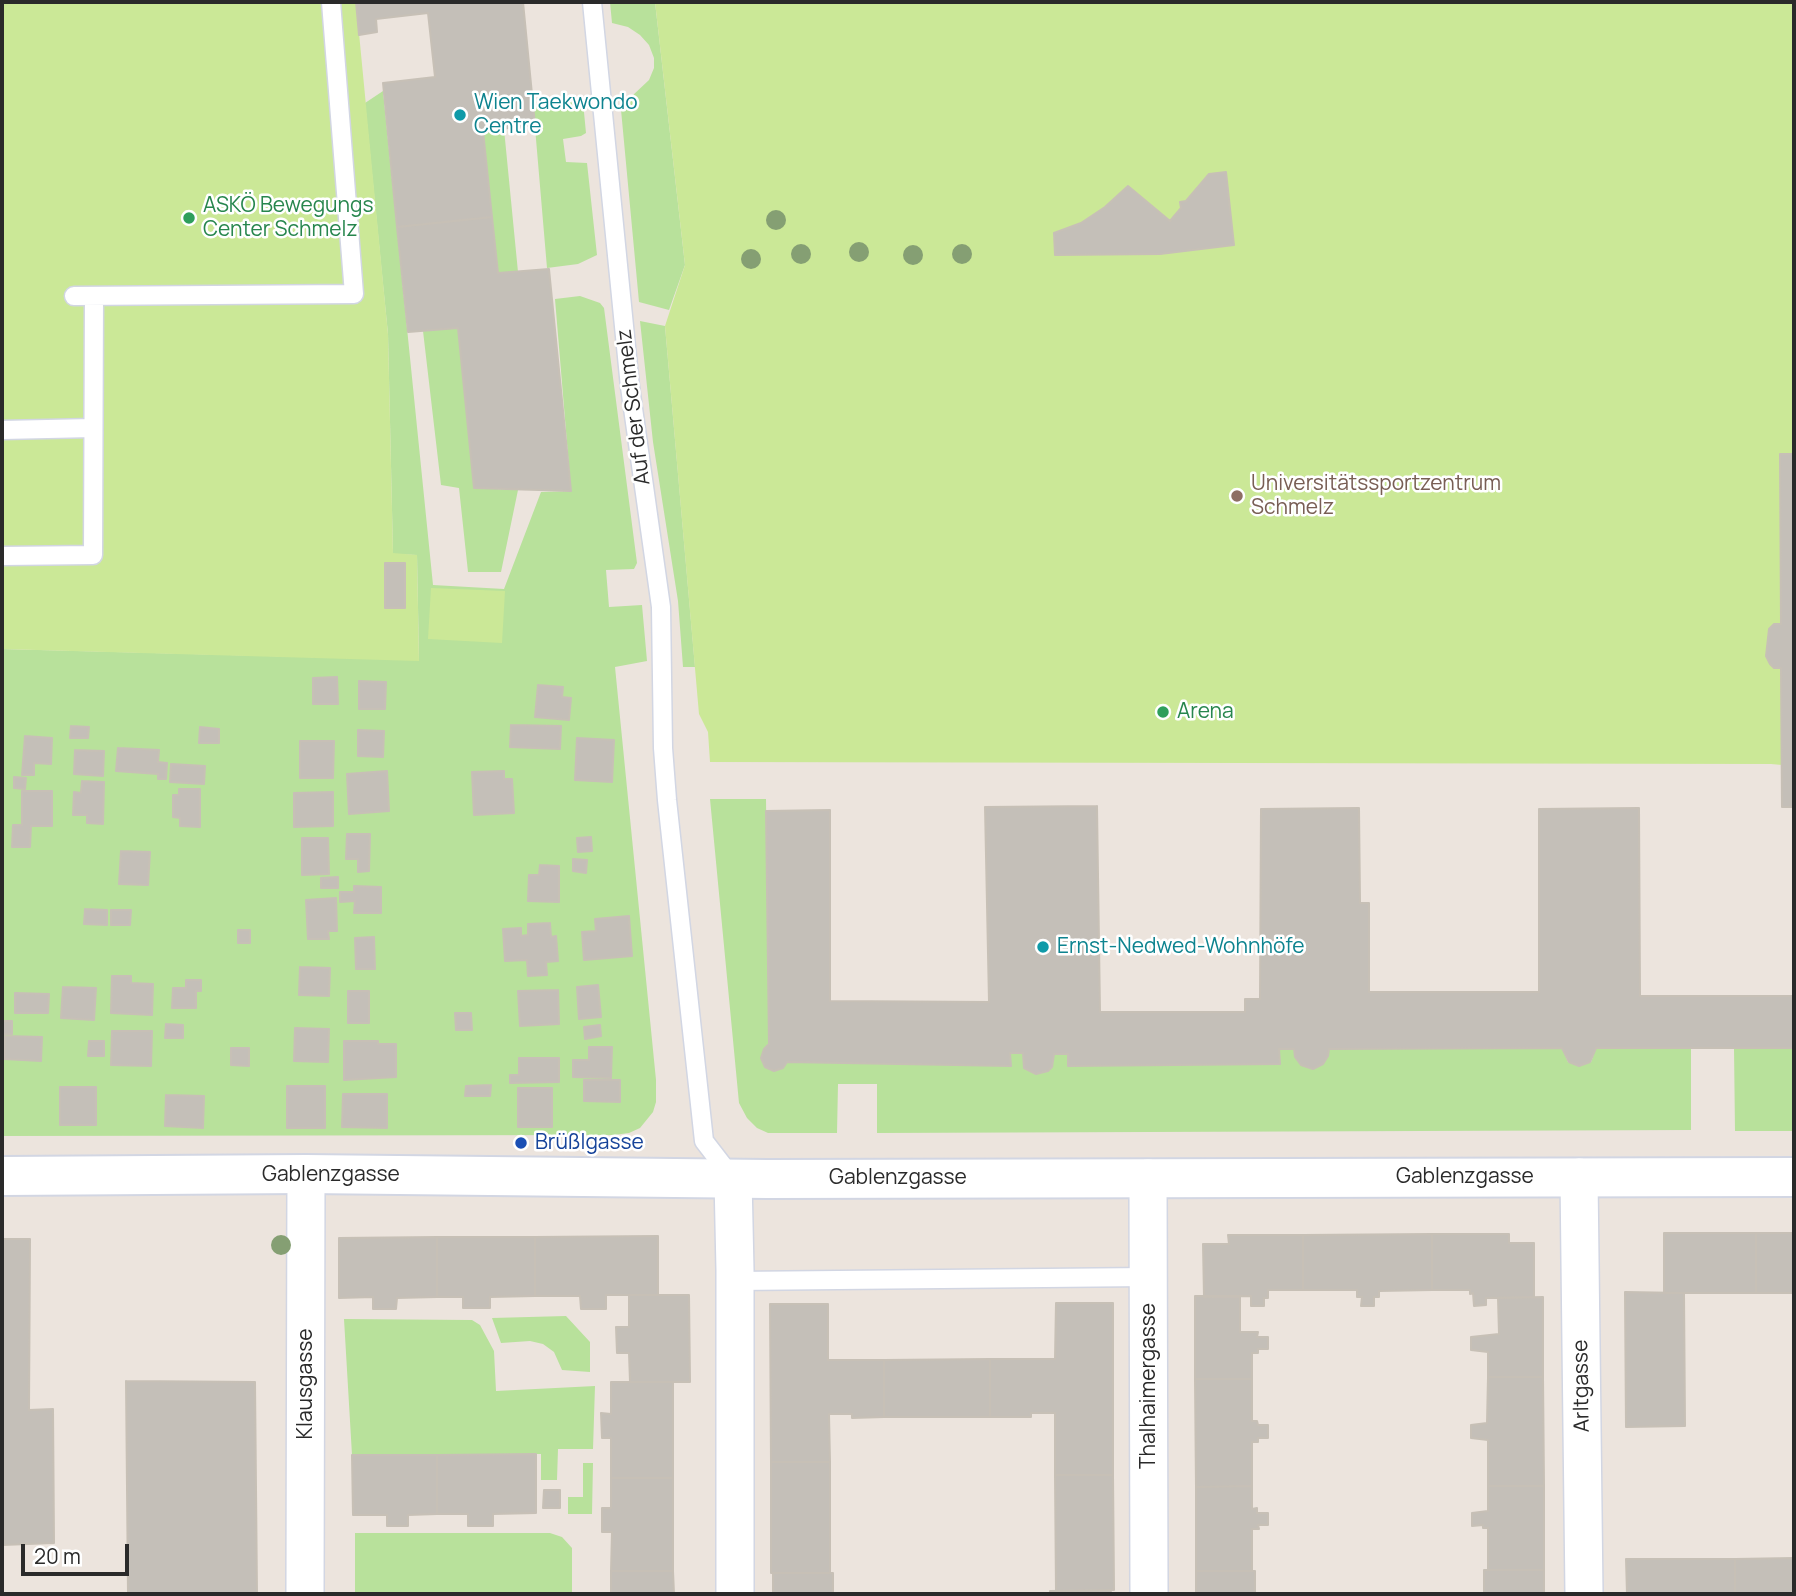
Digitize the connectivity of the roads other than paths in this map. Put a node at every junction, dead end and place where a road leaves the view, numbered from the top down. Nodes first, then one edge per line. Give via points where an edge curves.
1 (331, 2) edge
2 (592, 2) edge
3 (74, 296) dead end
4 (94, 296) junction
5 (93, 428) junction
6 (2, 430) edge
7 (2, 556) edge
8 (306, 1174) junction
9 (2, 1176) edge
10 (1579, 1177) junction
11 (1794, 1177) edge
12 (1148, 1178) junction
13 (733, 1179) junction
14 (1148, 1277) junction
15 (735, 1282) junction
16 (305, 1594) edge
17 (735, 1594) edge
18 (1149, 1594) edge
19 (1584, 1594) edge

1 - 4 lane via 355,294
2 - 13 lane, Auf der Schmelz via 630,387 661,607 668,812 704,1140
3 - 4 lane
4 - 5 lane
5 - 6 lane
5 - 7 lane via 93,555
8 - 9 main road, Gablenzgasse
8 - 13 main road, Gablenzgasse
8 - 16 street, Klausgasse
10 - 11 main road, Gablenzgasse
10 - 12 main road, Gablenzgasse
10 - 19 street, Arltgasse
12 - 13 main road, Gablenzgasse
12 - 14 street, Thalhaimergasse
13 - 15 street
14 - 15 lane
14 - 18 street, Thalhaimergasse
15 - 17 street

